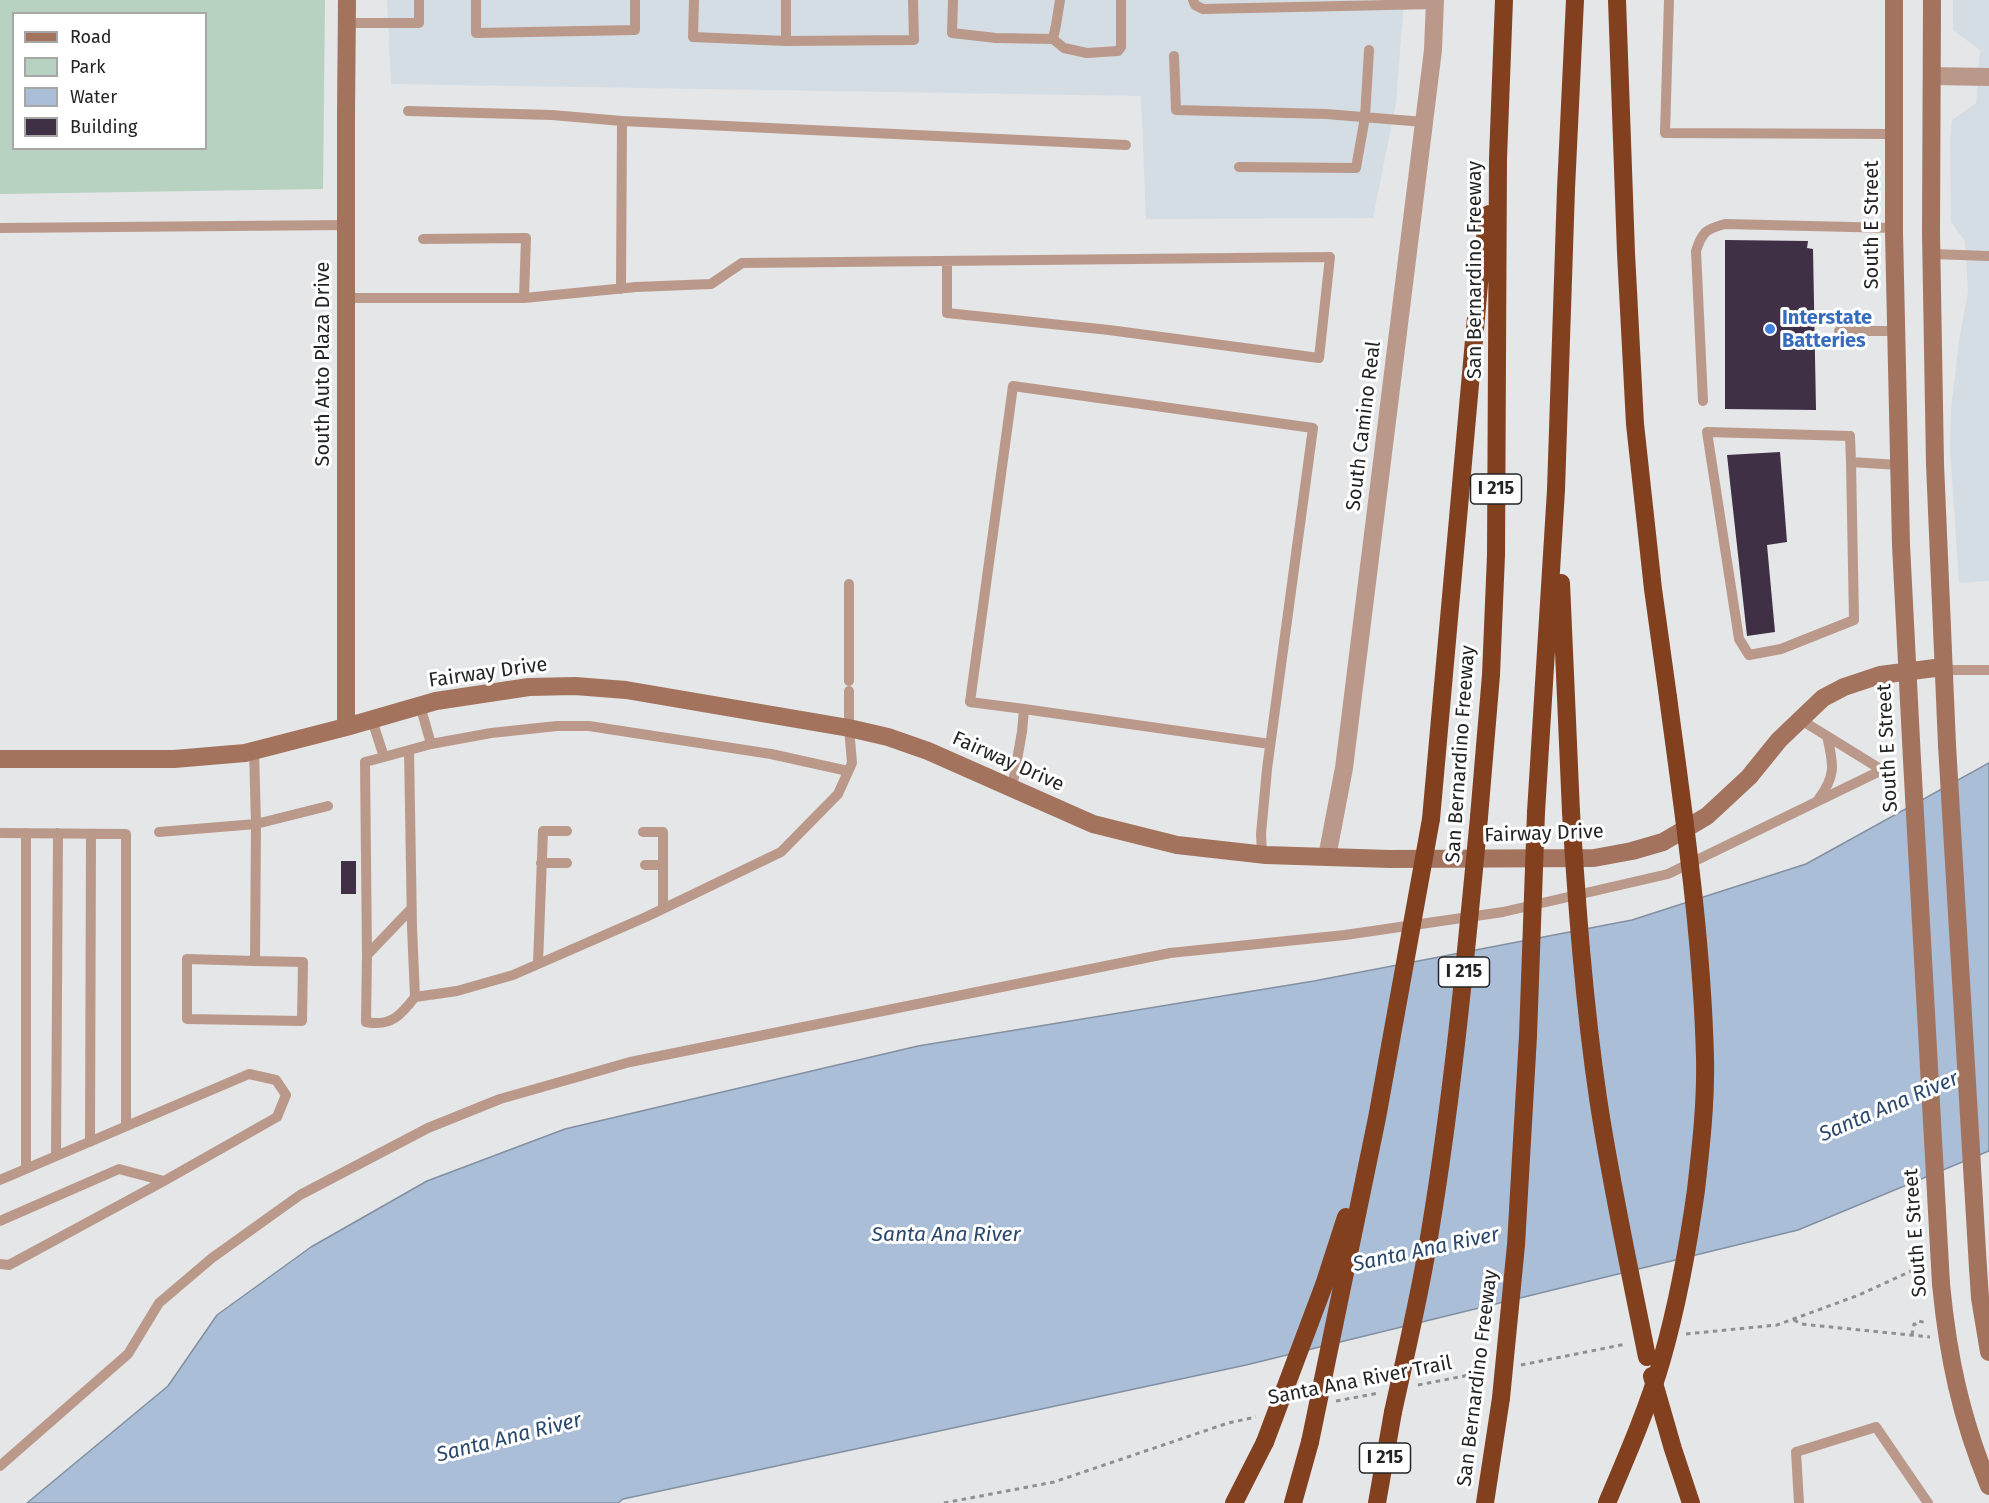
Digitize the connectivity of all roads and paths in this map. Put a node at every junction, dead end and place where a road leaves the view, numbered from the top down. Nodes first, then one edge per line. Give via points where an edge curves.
1 (348, 0) edge
2 (419, 0) edge
3 (476, 0) edge
4 (635, 0) edge
5 (694, 0) edge
6 (786, 0) edge
7 (913, 0) edge
8 (953, 0) edge
9 (1060, 0) edge
10 (1121, 0) edge
11 (1193, 0) edge
12 (1504, 0) edge
13 (1575, 0) edge
14 (1617, 0) edge
15 (1669, 0) edge
16 (1894, 0) edge
17 (1932, 0) edge
18 (1373, 2) edge
19 (1435, 2) edge
20 (347, 23) junction
21 (1053, 39) junction
22 (786, 41) junction
23 (1369, 50) dead end
24 (1174, 56) dead end
25 (1932, 76) junction
26 (1989, 77) edge
27 (408, 111) dead end
28 (1365, 117) junction
29 (622, 121) junction
30 (1424, 122) junction
31 (1894, 134) junction
32 (1126, 145) dead end
33 (1498, 159) junction
34 (1239, 167) dead end
35 (346, 225) junction
36 (0, 228) edge
37 (1894, 228) junction
38 (423, 239) dead end
39 (1932, 254) junction
40 (1989, 256) edge
41 (947, 262) junction
42 (621, 289) junction
43 (346, 298) junction
44 (524, 298) junction
45 (1839, 331) dead end
46 (1896, 331) junction
47 (1703, 401) dead end
48 (1851, 462) junction
49 (1899, 465) junction
50 (1556, 490) junction
51 (849, 584) dead end
52 (1943, 669) junction
53 (1989, 670) edge
54 (1906, 672) junction
55 (420, 705) junction
56 (1024, 709) junction
57 (372, 720) junction
58 (1801, 720) junction
59 (346, 727) junction
60 (849, 728) junction
61 (1827, 736) junction
62 (431, 744) junction
63 (1270, 744) junction
64 (254, 750) junction
65 (409, 750) junction
66 (384, 757) junction
67 (0, 759) edge
68 (848, 771) junction
69 (1012, 788) junction
70 (1818, 801) junction
71 (328, 806) dead end
72 (256, 824) junction
73 (567, 831) dead end
74 (159, 832) dead end
75 (644, 832) dead end
76 (0, 833) edge
77 (26, 833) junction
78 (58, 833) junction
79 (91, 834) junction
80 (1262, 854) junction
81 (1327, 857) junction
82 (541, 863) junction
83 (567, 863) dead end
84 (645, 865) dead end
85 (663, 865) junction
86 (411, 909) junction
87 (663, 909) junction
88 (367, 955) junction
89 (255, 961) junction
90 (538, 964) junction
91 (415, 997) junction
92 (1377, 1118) junction
93 (126, 1126) junction
94 (90, 1142) junction
95 (57, 1156) junction
96 (26, 1169) junction
97 (0, 1180) edge
98 (164, 1181) junction
99 (0, 1221) edge
100 (0, 1264) edge
101 (1922, 1266) dead end
102 (1793, 1320) junction
103 (1930, 1323) dead end
104 (1681, 1335) dead end
105 (1912, 1335) junction
106 (1931, 1338) dead end
107 (1634, 1343) dead end
108 (1989, 1352) edge
109 (1518, 1365) dead end
110 (1495, 1370) dead end
111 (1413, 1386) dead end
112 (1379, 1393) dead end
113 (1332, 1402) dead end
114 (1263, 1416) dead end
115 (0, 1466) edge
116 (1989, 1486) edge
117 (944, 1503) edge
118 (1234, 1503) edge
119 (1293, 1503) edge
120 (1377, 1503) edge
121 (1485, 1503) edge
122 (1607, 1503) edge
123 (1691, 1503) edge
124 (1799, 1503) edge
125 (1928, 1503) edge

1 - 20 main road, South Auto Plaza Drive
2 - 20 lane via 419,23
3 - 4 lane via 476,33 635,30
5 - 22 lane via 693,38
6 - 22 lane
7 - 22 lane via 914,40
8 - 21 lane via 952,33
9 - 21 lane
10 - 21 lane via 1118,51 1087,53 1064,48
11 - 18 lane via 1203,9
12 - 33 highway, San Bernardino Freeway / I 215
13 - 50 highway, San Bernardino Freeway
14 - 122 highway, bridge via 1635,424 1695,906 1705,1060 1702,1144 1677,1304 1643,1416
15 - 31 lane via 1665,133
16 - 31 main road, South E Street
17 - 25 main road
18 - 19 lane
19 - 30 street, South Camino Real
20 - 35 main road, South Auto Plaza Drive
23 - 28 lane
24 - 28 lane via 1176,110
25 - 26 street
25 - 39 main road
27 - 29 lane
28 - 30 lane
28 - 34 lane via 1356,168
29 - 32 lane
29 - 42 lane
30 - 81 street, South Camino Real via 1344,768
31 - 37 main road, South E Street
33 - 92 highway, bridge via 1480,262 1431,819
33 - 120 highway, San Bernardino Freeway / I 215, bridge via 1496,555 1479,818 1466,959 1425,1261
35 - 36 lane
35 - 43 main road, South Auto Plaza Drive
37 - 46 main road, South E Street
37 - 47 lane via 1725,224 1710,228 1701,237 1696,251
38 - 44 lane via 526,238
39 - 40 lane
39 - 52 main road
41 - 41 lane via 1330,257 1319,358 947,313
41 - 42 lane via 742,263 711,284
42 - 44 lane
43 - 44 lane
43 - 59 main road, South Auto Plaza Drive
45 - 46 lane
46 - 49 main road, South E Street
48 - 48 lane via 1854,620 1781,649 1749,655 1739,639 1707,432 1850,436
48 - 49 lane
49 - 54 main road, South E Street
50 - 121 highway, San Bernardino Freeway, bridge via 1536,812 1517,1233 1501,1398
50 - 123 highway, bridge via 1579,943 1598,1097 1647,1357
51 - 60 lane
52 - 53 lane
52 - 54 main road, Fairway Drive
52 - 108 main road, bridge via 1980,1298
54 - 58 main road, Fairway Drive via 1880,675 1844,687 1823,698
54 - 116 main road, South E Street, bridge via 1945,1328 1957,1393
55 - 57 main road, Fairway Drive
55 - 60 main road, Fairway Drive via 502,690 575,686 626,690
55 - 62 lane
56 - 63 lane
56 - 63 lane via 970,702 1013,386 1313,428
56 - 69 lane
57 - 59 main road, Fairway Drive
57 - 66 lane
58 - 61 lane
58 - 81 main road, Fairway Drive via 1707,816 1663,842 1594,858
59 - 64 main road, Fairway Drive
60 - 68 lane via 852,763
60 - 69 main road, Fairway Drive via 928,751
61 - 70 lane via 1833,772
61 - 70 lane via 1882,770
62 - 65 lane
62 - 68 lane via 491,733 589,726 771,754
63 - 80 lane
64 - 67 main road, Fairway Drive via 174,759
64 - 72 lane
65 - 66 lane
65 - 86 lane
66 - 88 lane via 365,762
68 - 87 lane via 838,794 781,852
69 - 80 main road, Fairway Drive via 1094,824 1177,845
70 - 115 lane via 1668,874 1503,912 1345,935 1170,953 630,1062 500,1100 428,1128 300,1195 212,1258 159,1303 128,1353
71 - 72 lane
72 - 74 lane
72 - 89 lane
73 - 82 lane via 543,831
75 - 85 lane via 663,832
76 - 77 lane
77 - 78 lane
77 - 96 lane
78 - 79 lane
78 - 95 lane
79 - 93 lane via 126,834
79 - 94 lane
80 - 81 main road, Fairway Drive
82 - 83 lane
82 - 90 lane
84 - 85 lane
85 - 87 lane
86 - 88 lane
86 - 91 lane
87 - 90 lane
88 - 91 lane via 366,1022 377,1024 401,1016
89 - 89 lane via 187,959 187,1018 302,1021 303,962
90 - 91 lane via 457,991
92 - 118 highway, bridge via 1324,1285 1265,1442
92 - 119 highway, bridge via 1310,1442
93 - 94 lane
93 - 98 lane via 249,1074 276,1080 286,1095 277,1117
94 - 95 lane
95 - 96 lane
96 - 97 lane
98 - 99 lane via 119,1169
98 - 100 lane via 9,1265
101 - 102 path
102 - 104 path via 1762,1328
102 - 105 path
103 - 105 path via 1917,1321
105 - 106 path
107 - 109 path
110 - 111 path, Santa Ana River Trail
112 - 113 path, Santa Ana River Trail
114 - 117 path, Santa Ana River Trail via 1228,1423 1054,1482
124 - 125 lane via 1796,1452 1876,1427

